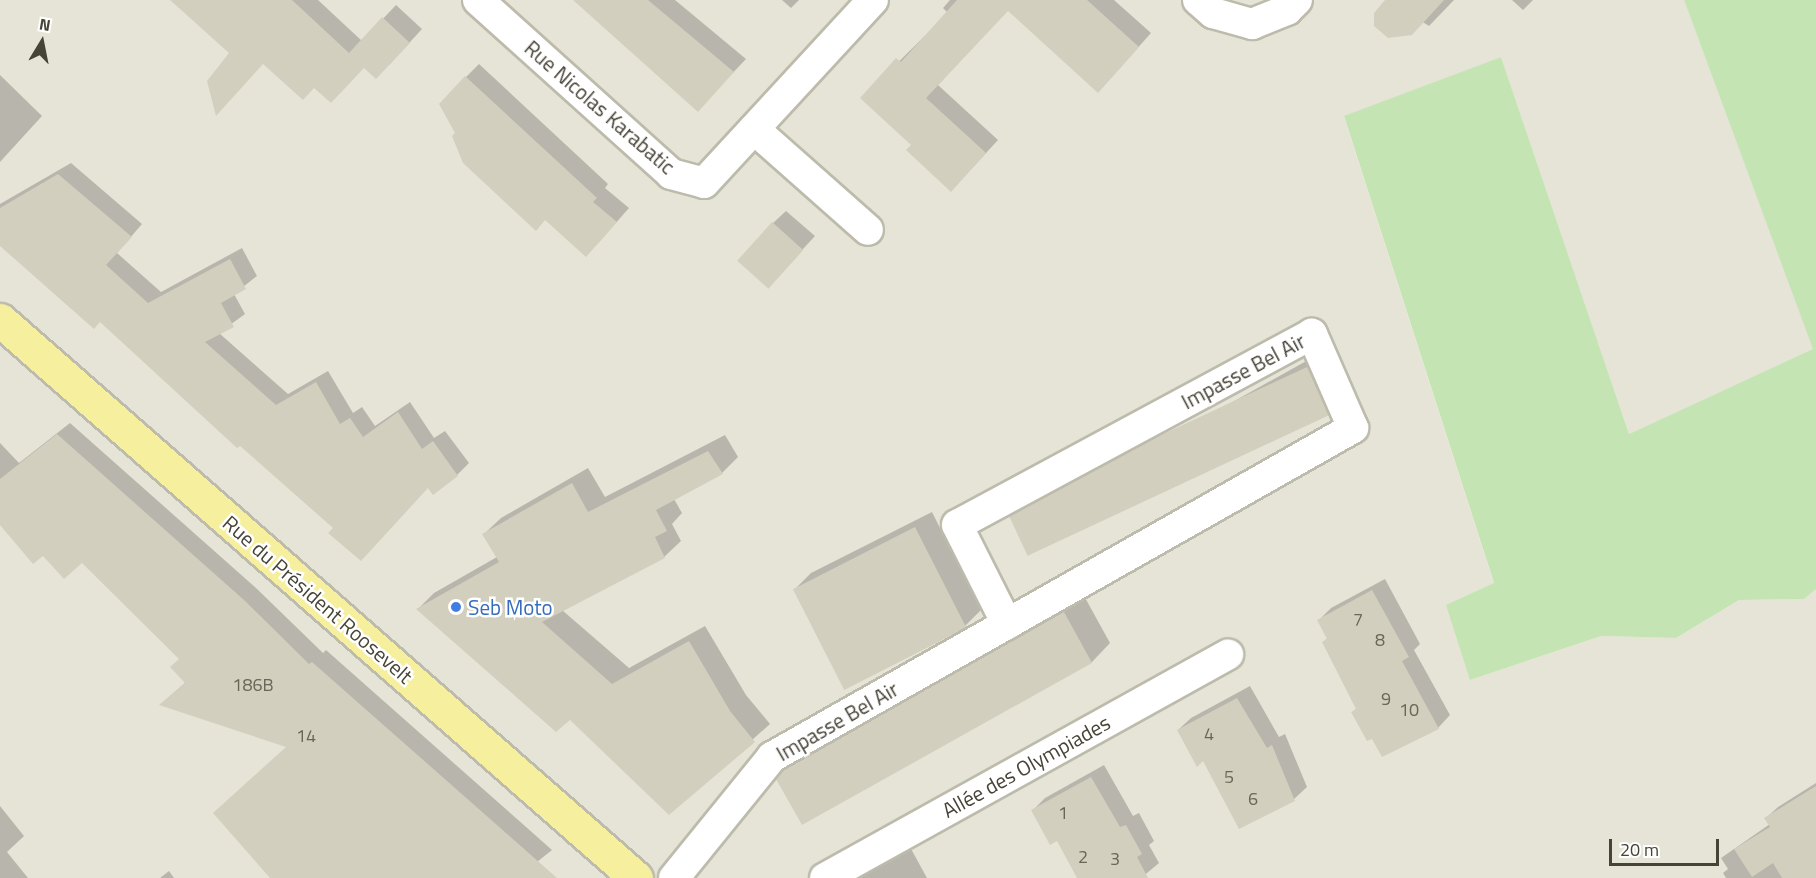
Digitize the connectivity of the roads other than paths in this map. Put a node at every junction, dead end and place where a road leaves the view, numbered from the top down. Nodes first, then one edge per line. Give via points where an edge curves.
1 (478, 0) edge
2 (873, 0) edge
3 (1198, 0) edge
4 (1292, 5) edge
5 (754, 129) junction
6 (868, 230) dead end
7 (0, 320) edge
8 (1006, 624) junction
9 (1228, 655) dead end
10 (623, 875) edge
11 (674, 878) edge
12 (825, 878) edge

1 - 5 street, Rue Nicolas Karabatic via 671,174 704,183
2 - 5 street, Rue Nicolas Karabatic
3 - 4 street via 1213,13 1252,24
5 - 6 street
7 - 10 main road, Rue du Président Roosevelt
8 - 8 street, Impasse Bel Air via 1353,429 1312,334 957,525
8 - 11 street, Impasse Bel Air via 772,757
9 - 12 street, Allée des Olympiades

